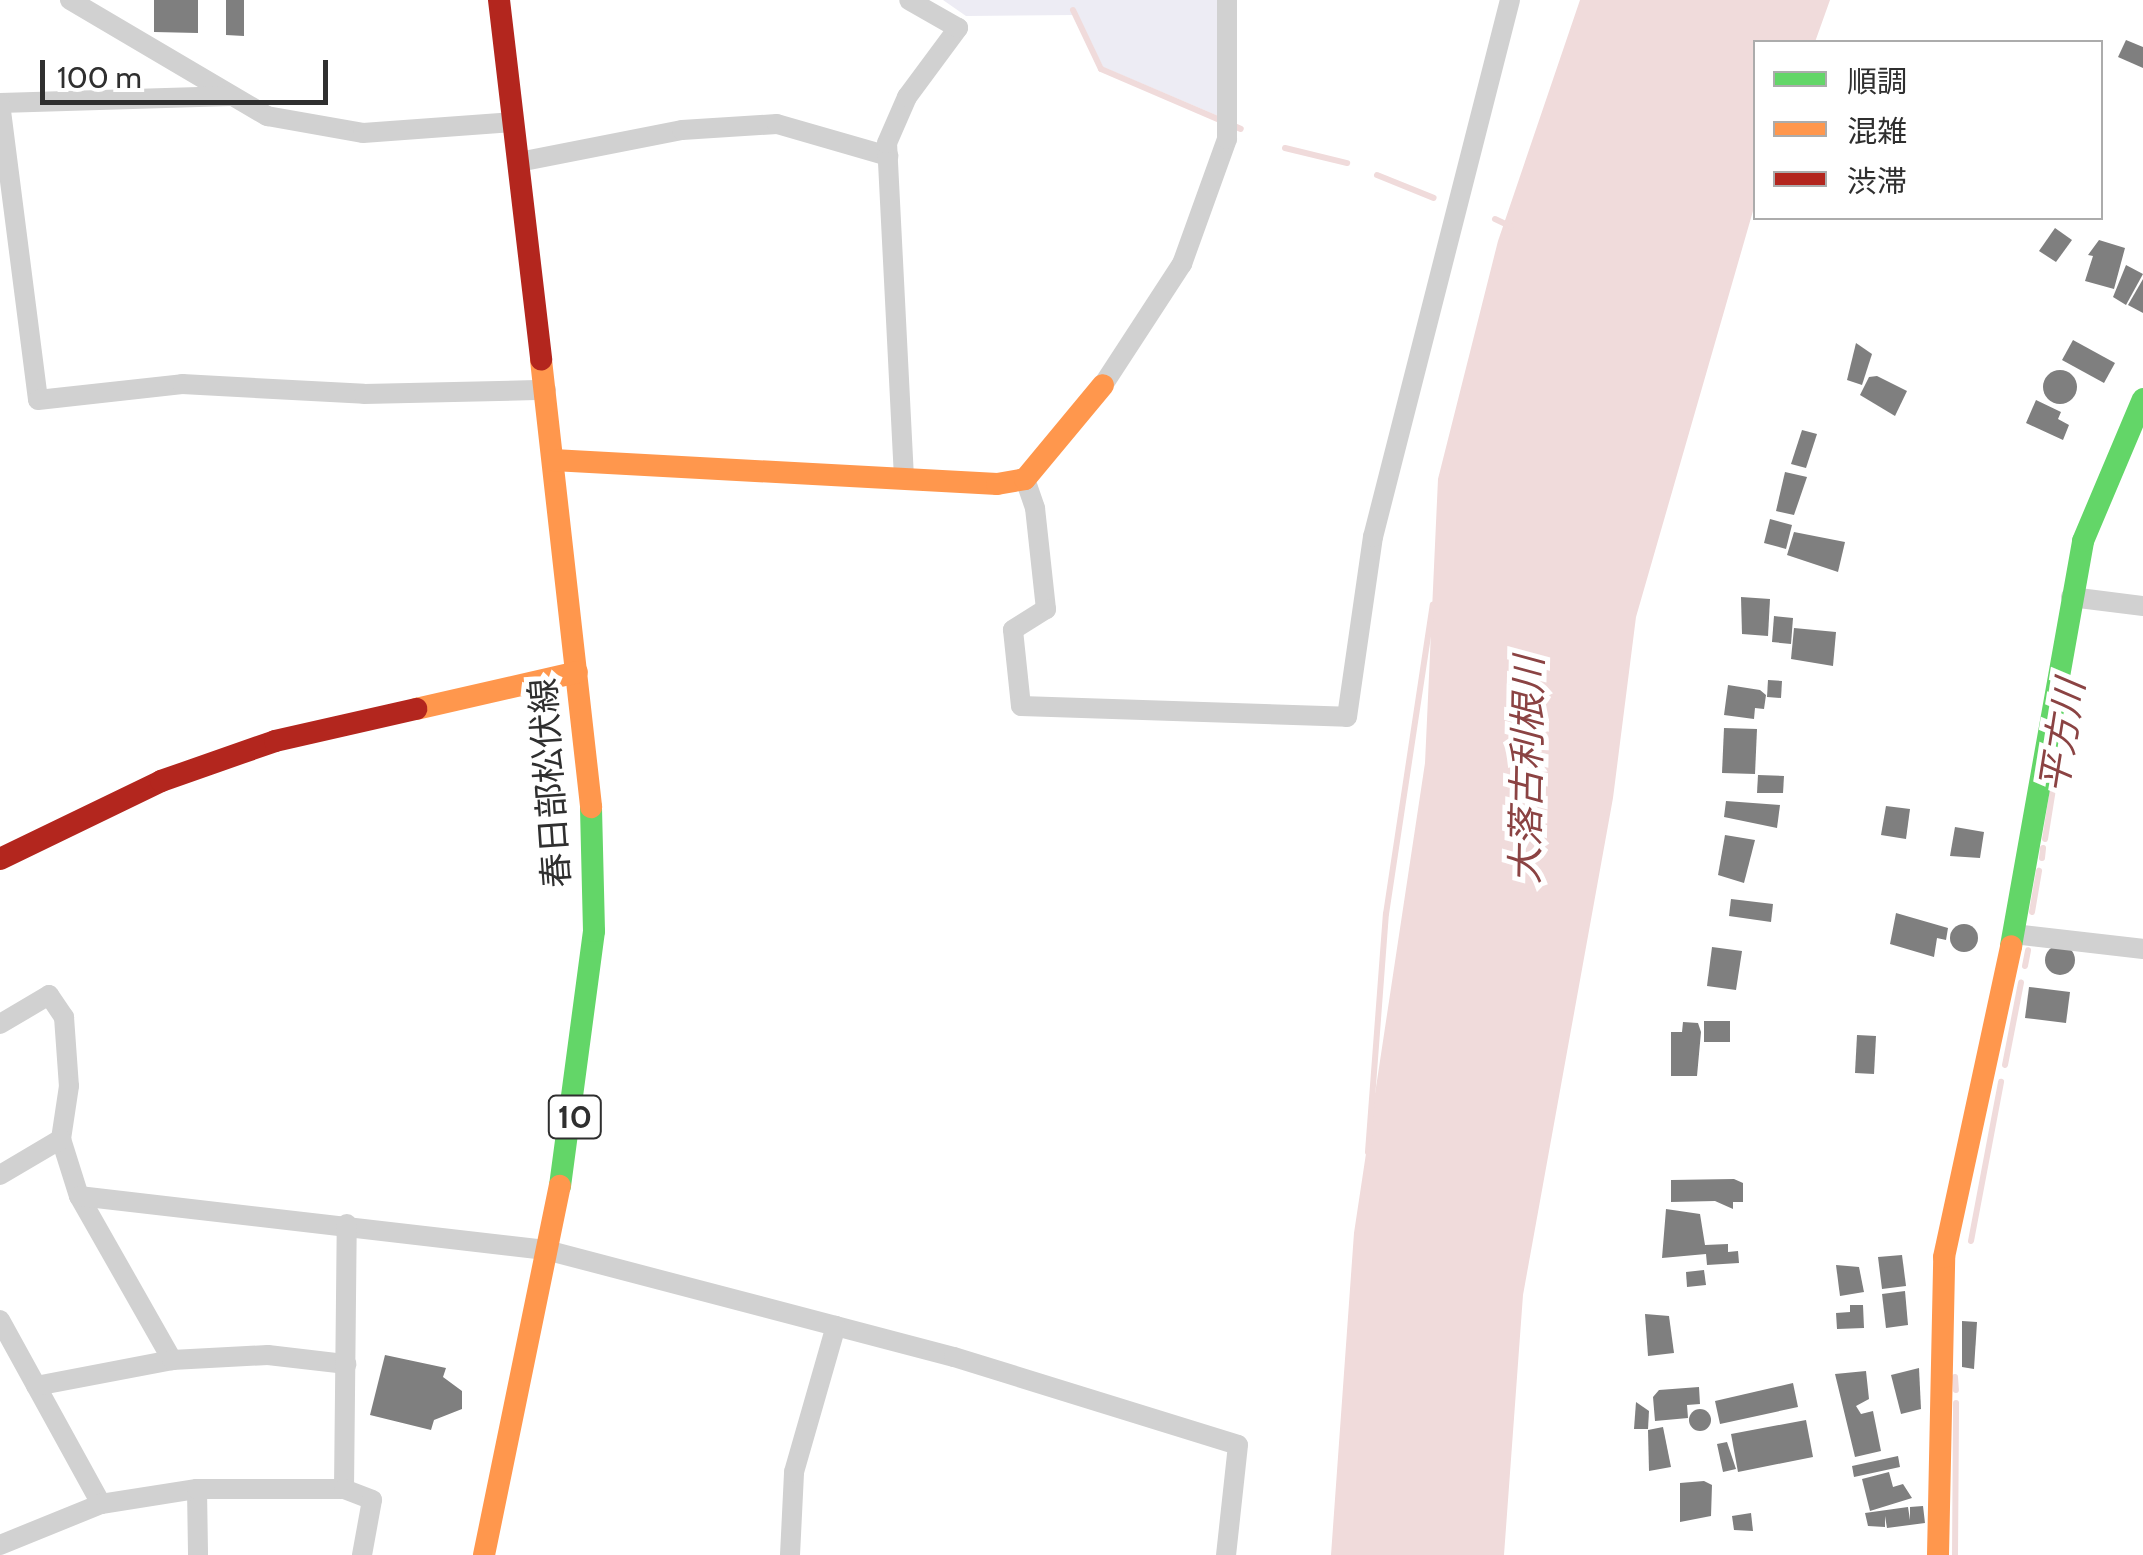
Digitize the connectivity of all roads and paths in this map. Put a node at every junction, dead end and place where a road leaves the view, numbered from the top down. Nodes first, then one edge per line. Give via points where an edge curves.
1 (70, 0) edge
2 (499, 0) edge
3 (909, 0) edge
4 (1226, 0) edge
5 (1510, 0) edge
6 (232, 96) junction
7 (514, 122) junction
8 (888, 156) junction
9 (1, 160) edge
10 (519, 162) junction
11 (1103, 385) joint
12 (546, 390) junction
13 (2143, 400) edge
14 (553, 460) junction
15 (904, 478) junction
16 (1025, 480) junction
17 (2071, 597) junction
18 (2143, 606) edge
19 (577, 672) junction
20 (0, 860) edge
21 (2014, 934) junction
22 (2143, 950) edge
23 (0, 1024) edge
24 (62, 1138) junction
25 (0, 1175) edge
26 (79, 1196) junction
27 (347, 1224) junction
28 (546, 1250) junction
29 (0, 1320) edge
30 (836, 1326) junction
31 (172, 1360) junction
32 (346, 1364) junction
33 (36, 1386) junction
34 (197, 1490) junction
35 (344, 1490) junction
36 (101, 1504) junction
37 (0, 1545) edge
38 (198, 1555) edge
39 (362, 1555) edge
40 (484, 1555) edge
41 (790, 1555) edge
42 (1226, 1555) edge
43 (1938, 1555) edge

1 - 6 street
2 - 7 street, 春日部松伏線 / 10
3 - 8 street via 958,28 908,97
4 - 11 street via 1227,136 1182,264
5 - 16 street via 1373,537 1347,717 1021,706 1013,630 1046,610 1035,508
6 - 7 street via 267,116 363,133
6 - 9 street via 0,103
7 - 10 street, 春日部松伏線 / 10
8 - 10 street via 777,124 682,130
8 - 15 street
9 - 12 street via 38,400 182,384 364,394
10 - 12 street, 春日部松伏線 / 10
11 - 16 street
12 - 14 street, 春日部松伏線 / 10
13 - 17 street via 2083,542
14 - 15 street
14 - 19 street, 春日部松伏線 / 10
15 - 16 street
17 - 18 street
17 - 21 street
19 - 20 street via 247,750 161,781
19 - 28 street, 春日部松伏線 / 10 via 590,772 593,970 574,1119
21 - 22 street
21 - 43 street via 1944,1257
23 - 24 street via 49,995 64,1017 69,1086
24 - 25 street
24 - 26 street
26 - 27 street
26 - 31 street
27 - 28 street
27 - 32 street
28 - 30 street
28 - 40 street, 春日部松伏線 / 10
29 - 33 street
30 - 41 street via 794,1472
30 - 42 street via 1238,1444
31 - 32 street via 268,1356
31 - 33 street
32 - 35 street
33 - 36 street
34 - 35 street
34 - 36 street
34 - 38 street
35 - 39 street via 372,1500
36 - 37 street

